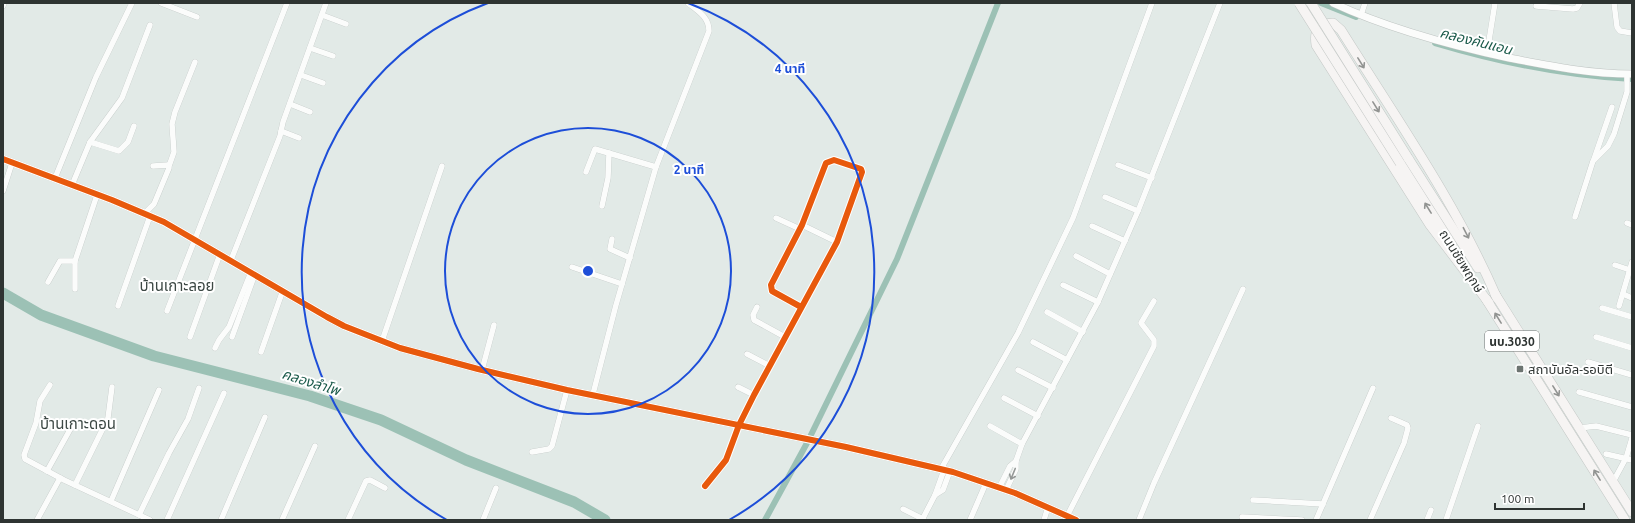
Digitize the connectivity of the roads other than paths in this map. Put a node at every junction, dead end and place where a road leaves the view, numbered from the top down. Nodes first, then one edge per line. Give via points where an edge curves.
1 (4, 3) edge
2 (132, 3) edge
3 (160, 3) edge
4 (287, 3) edge
5 (326, 3) edge
6 (688, 3) edge
7 (1152, 3) edge
8 (1220, 3) edge
9 (1299, 3) edge
10 (1311, 3) edge
11 (1333, 3) edge
12 (1365, 3) edge
13 (1495, 3) edge
14 (1580, 3) edge
15 (1614, 3) edge
16 (3, 6) edge
17 (1536, 6) dead end
18 (322, 15) junction
19 (1361, 15) junction
20 (197, 17) dead end
21 (346, 24) dead end
22 (150, 25) dead end
23 (1632, 33) edge
24 (310, 48) junction
25 (1487, 53) junction
26 (333, 56) dead end
27 (195, 62) dead end
28 (301, 76) junction
29 (1629, 77) edge
30 (322, 83) dead end
31 (290, 104) junction
32 (1612, 107) dead end
33 (310, 112) dead end
34 (134, 126) dead end
35 (281, 131) junction
36 (299, 138) dead end
37 (90, 142) junction
38 (609, 153) junction
39 (3, 158) edge
40 (1593, 161) junction
41 (12, 162) junction
42 (1118, 165) dead end
43 (154, 166) dead end
44 (169, 166) junction
45 (442, 166) dead end
46 (656, 167) junction
47 (586, 172) dead end
48 (55, 178) junction
49 (1152, 178) junction
50 (72, 185) junction
51 (3, 191) edge
52 (97, 195) junction
53 (1104, 197) dead end
54 (602, 206) dead end
55 (1138, 211) junction
56 (147, 215) junction
57 (1575, 216) dead end
58 (776, 218) dead end
59 (1092, 226) dead end
60 (801, 227) junction
61 (194, 239) junction
62 (612, 239) dead end
63 (1125, 241) junction
64 (837, 242) junction
65 (220, 254) junction
66 (1076, 256) dead end
67 (630, 258) junction
68 (231, 260) junction
69 (75, 261) junction
70 (1632, 262) edge
71 (1615, 265) dead end
72 (572, 267) dead end
73 (1630, 270) junction
74 (253, 273) junction
75 (1110, 274) junction
76 (48, 282) dead end
77 (622, 284) junction
78 (1063, 285) dead end
79 (75, 289) dead end
80 (1243, 289) dead end
81 (283, 290) junction
82 (1623, 294) junction
83 (1497, 298) junction
84 (1632, 298) edge
85 (1154, 301) dead end
86 (1098, 302) junction
87 (1489, 303) junction
88 (118, 306) dead end
89 (1619, 306) dead end
90 (757, 307) dead end
91 (801, 307) junction
92 (1602, 308) dead end
93 (167, 311) dead end
94 (1047, 312) dead end
95 (1632, 317) edge
96 (494, 325) dead end
97 (1082, 332) junction
98 (190, 337) dead end
99 (232, 337) dead end
100 (785, 337) junction
101 (1596, 337) dead end
102 (382, 341) junction
103 (1033, 342) dead end
104 (216, 348) dead end
105 (1632, 348) edge
106 (261, 352) dead end
107 (747, 354) dead end
108 (1068, 360) junction
109 (1588, 362) dead end
110 (770, 366) junction
111 (482, 370) junction
112 (1018, 370) dead end
113 (1632, 375) edge
114 (50, 385) dead end
115 (112, 387) dead end
116 (738, 387) dead end
117 (199, 388) dead end
118 (1053, 388) junction
119 (1373, 388) dead end
120 (159, 390) dead end
121 (567, 390) junction
122 (1579, 392) dead end
123 (224, 393) dead end
124 (593, 394) junction
125 (754, 395) junction
126 (1004, 398) dead end
127 (1632, 407) edge
128 (1038, 416) junction
129 (265, 417) dead end
130 (1391, 418) dead end
131 (739, 425) junction
132 (72, 426) dead end
133 (990, 426) dead end
134 (1478, 426) dead end
135 (1580, 428) junction
136 (1632, 437) edge
137 (1022, 444) junction
138 (316, 446) dead end
139 (532, 452) dead end
140 (1606, 454) dead end
141 (1629, 459) edge
142 (945, 470) junction
143 (47, 471) junction
144 (60, 478) junction
145 (1614, 482) junction
146 (986, 483) junction
147 (75, 485) junction
148 (705, 486) dead end
149 (384, 488) dead end
150 (496, 488) dead end
151 (1002, 489) junction
152 (1253, 500) dead end
153 (111, 501) junction
154 (1323, 504) junction
155 (1048, 507) junction
156 (902, 509) dead end
157 (1431, 510) dead end
158 (1632, 512) edge
159 (139, 515) junction
160 (1242, 517) dead end
161 (1065, 518) edge
162 (922, 519) edge
163 (37, 520) edge
164 (150, 520) edge
165 (167, 520) edge
166 (221, 520) edge
167 (282, 520) edge
168 (348, 520) edge
169 (483, 520) edge
170 (970, 520) edge
171 (1044, 520) edge
172 (1076, 520) edge
173 (1139, 520) edge
174 (1302, 520) edge
175 (1316, 520) edge
176 (1370, 520) edge
177 (1427, 520) edge
178 (1446, 520) edge
179 (1625, 520) edge

1 - 16 street
2 - 48 street via 96,77
3 - 20 street
4 - 61 street
5 - 18 street
6 - 46 street via 705,17 709,23 709,31
7 - 142 street via 1073,218 1018,333
8 - 49 street
87 -> 9 main road, ถนนชัยพฤกษ์ / นบ.3030, bridge
10 -> 83 main road, ถนนชัยพฤกษ์ / นบ.3030, bridge
11 - 19 street
12 - 19 street
13 - 25 street
14 - 17 street via 1578,8 1573,9
15 - 23 street via 1617,27 1620,31
18 - 21 street
18 - 24 street
19 - 25 street
22 - 37 street via 122,98
24 - 26 street
24 - 28 street
25 - 29 street via 1574,71
27 - 44 street via 172,124 174,152
28 - 30 street
28 - 31 street
29 - 40 street via 1627,92 1612,138 1605,150
31 - 33 street
31 - 35 street
32 - 40 street
34 - 37 street via 128,142 119,151
35 - 36 street
35 - 68 street
37 - 50 street
38 - 46 street
38 - 47 street via 595,149
38 - 54 street via 608,178
39 - 41 street
40 - 57 street
41 - 48 street
41 - 51 street
42 - 49 street
43 - 44 street
44 - 56 street
45 - 102 street
46 - 67 street
48 - 50 street
49 - 55 street
50 - 52 street
52 - 56 street
52 - 69 street
53 - 55 street
55 - 63 street
56 - 61 street
56 - 88 street
58 - 60 street
59 - 63 street
60 - 64 street
60 - 64 street via 826,163 834,160 861,169 861,176
60 - 91 street via 771,288
61 - 65 street
61 - 93 street
62 - 67 street via 610,249
63 - 75 street
64 - 91 street
65 - 68 street
65 - 98 street
66 - 75 street
67 - 77 street
68 - 74 street
69 - 76 street via 60,260
69 - 79 street
70 - 73 street
71 - 73 street
72 - 77 street
73 - 82 street
74 - 81 street
74 - 99 street
74 - 104 street via 229,327
75 - 86 street
77 - 124 street
78 - 86 street
80 - 173 street
81 - 102 street via 344,326
81 - 106 street
82 - 84 street
82 - 89 street
87 -> 83 main road via 1430,225 1316,45 1315,35 1318,28 1324,24 1333,23 1341,30 1453,208
83 -> 135 main road, ถนนชัยพฤกษ์ / นบ.3030
85 - 161 street via 1141,322 1154,340 1154,346
86 - 97 street
179 -> 87 main road, ถนนชัยพฤกษ์ / นบ.3030
90 - 100 street via 753,315 754,320
91 - 100 street
92 - 95 street
94 - 97 street
96 - 111 street
97 - 108 street
100 - 110 street
101 - 105 street
102 - 111 street
103 - 108 street
107 - 110 street
108 - 118 street
109 - 113 street
110 - 125 street
111 - 121 street
112 - 118 street
114 - 143 street via 40,401 36,423 24,456 31,464
115 - 147 street via 108,418
116 - 125 street
117 - 159 street via 188,419
118 - 128 street
119 - 154 street
120 - 153 street
121 - 124 street
121 - 139 street via 552,446
122 - 127 street
123 - 165 street
124 - 131 street
125 - 131 street
126 - 128 street
128 - 137 street
129 - 166 street
130 - 176 street via 1407,425 1408,428 1404,443
131 - 142 street
131 - 148 street via 726,460
132 - 143 street
133 - 137 street
134 - 178 street
135 - 136 street via 1596,426
135 - 145 main road, ถนนชัยพฤกษ์ / นบ.3030
136 - 141 street
137 - 151 street via 1016,469
138 - 167 street
140 - 141 street
141 - 145 street
142 - 146 street
142 - 162 street via 943,490 935,495
143 - 144 street
144 - 147 street
144 - 163 street
145 - 158 main road, ถนนชัยพฤกษ์ / นบ.3030
146 - 151 street
146 - 170 street
147 - 153 street
149 - 168 street via 370,480 366,481
150 - 169 street
151 - 155 street
152 - 154 street
153 - 159 street
154 - 175 street
155 - 161 street
155 - 171 street
156 - 162 street
157 - 177 street
159 - 164 street
160 - 174 street
161 - 172 street

